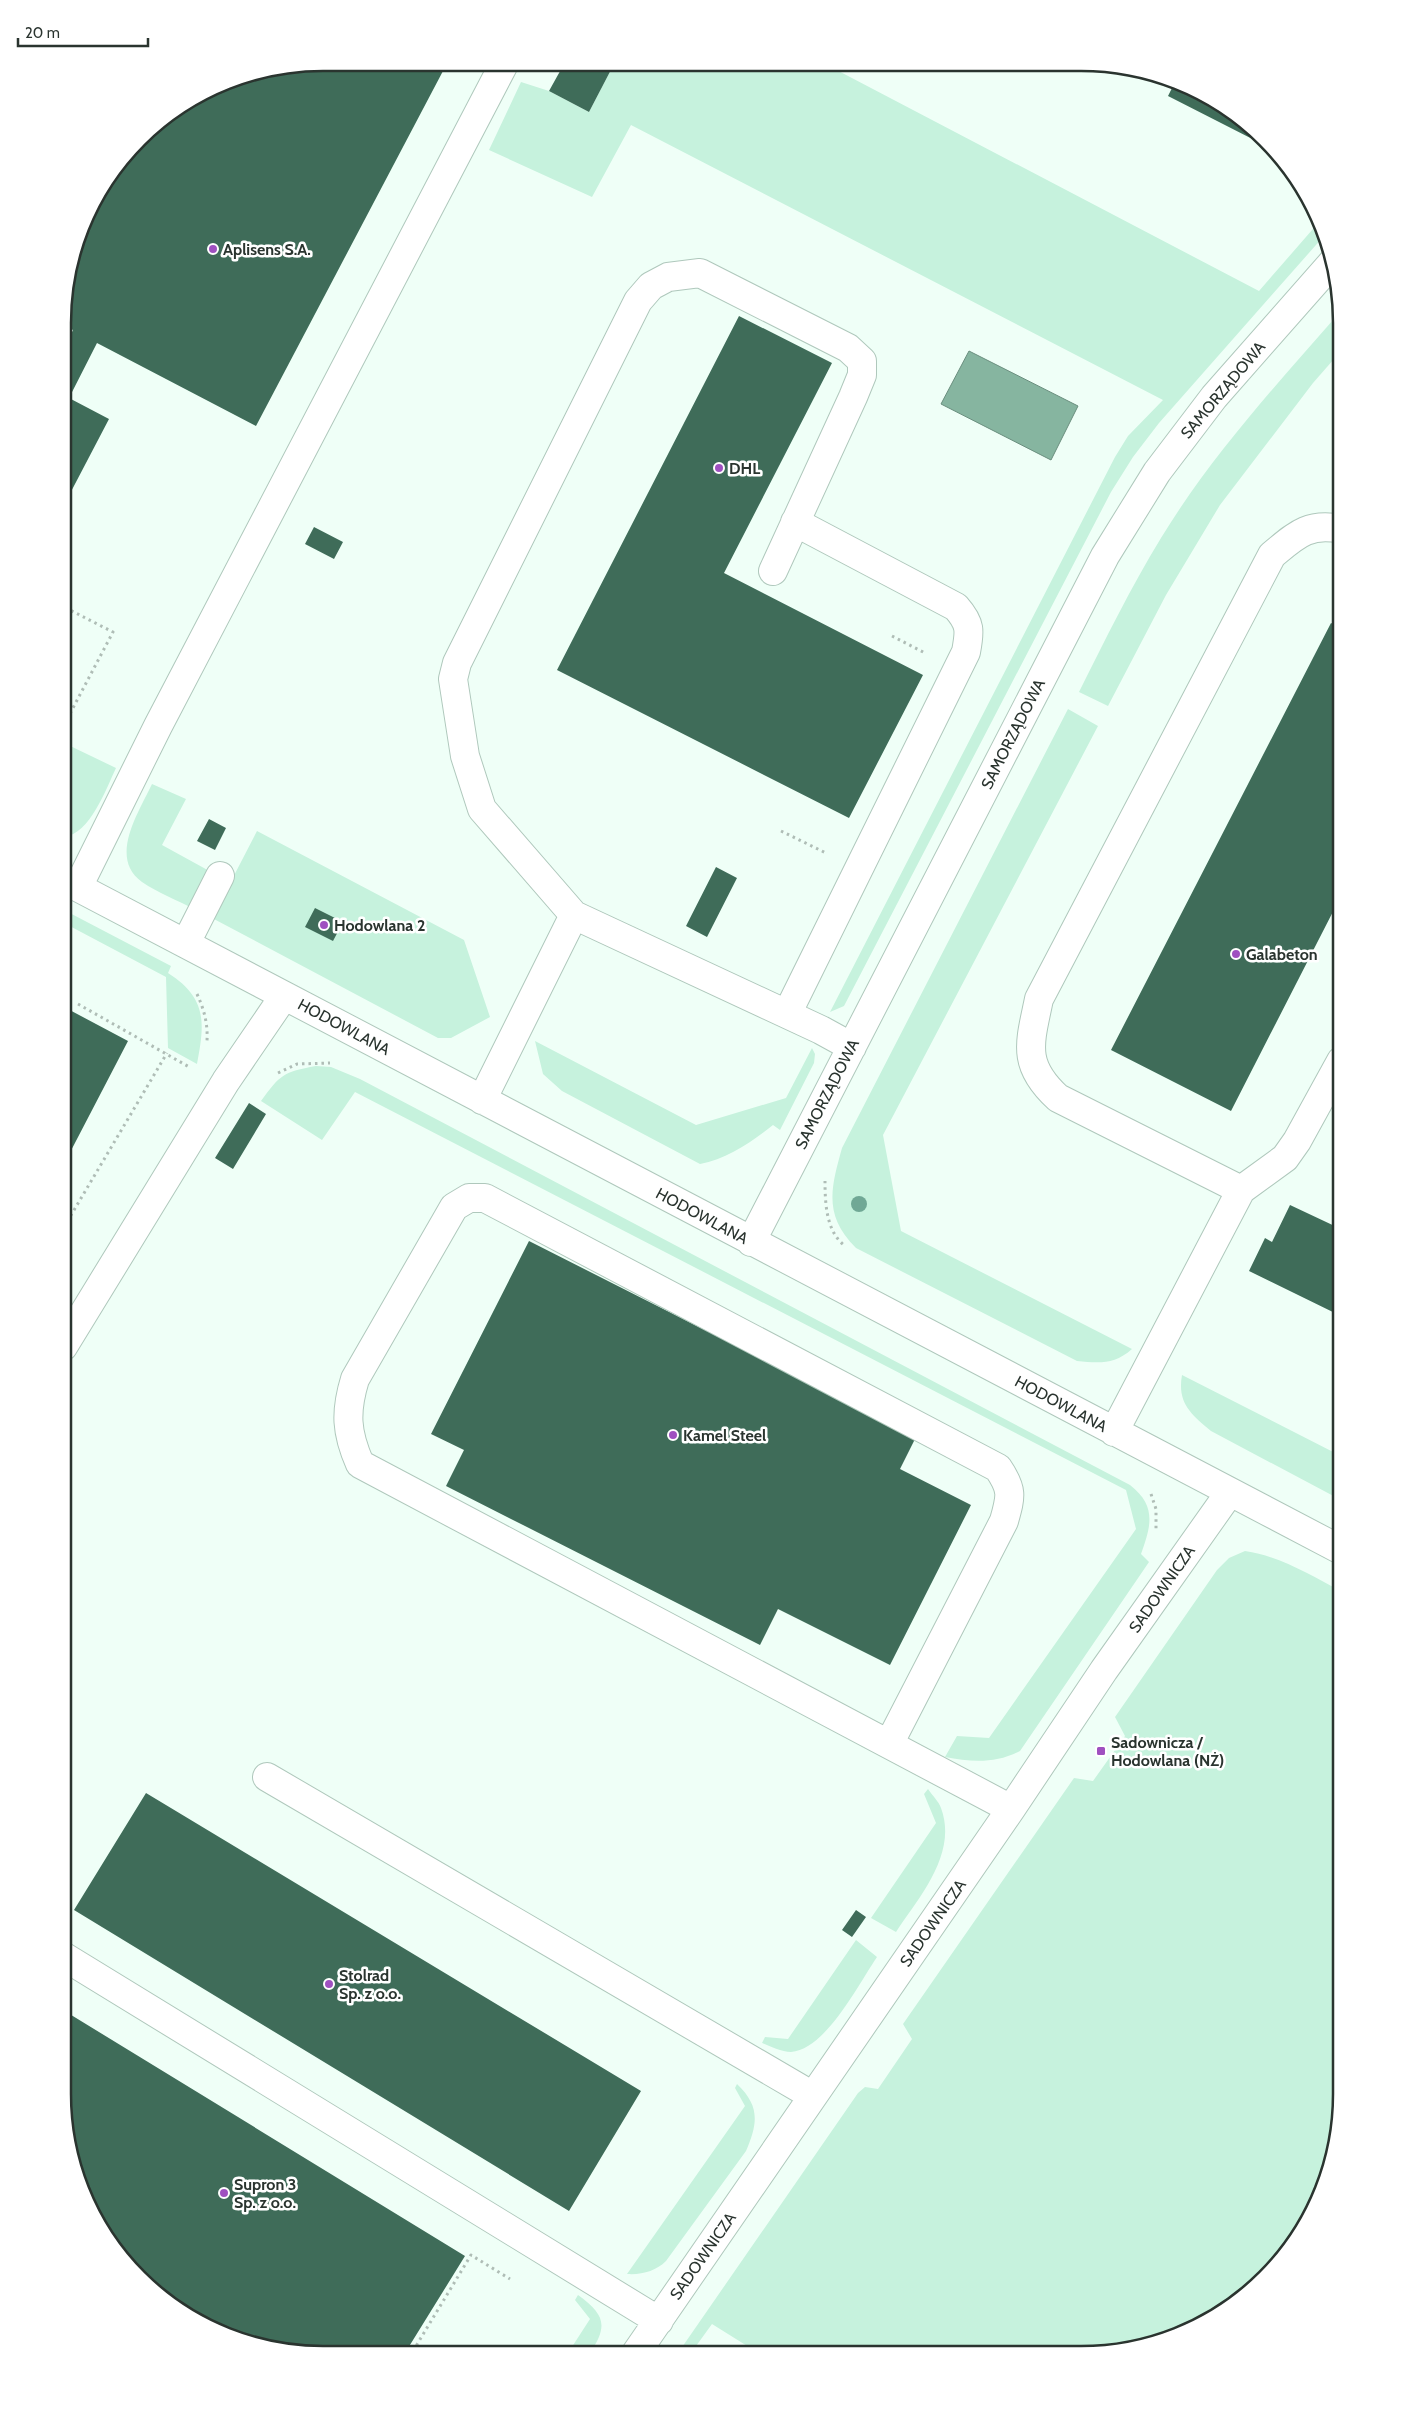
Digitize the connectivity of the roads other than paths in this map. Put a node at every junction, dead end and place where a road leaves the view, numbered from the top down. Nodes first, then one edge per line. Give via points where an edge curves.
1 (500, 71) edge
2 (1327, 270) edge
3 (795, 522) junction
4 (1333, 527) edge
5 (773, 571) dead end
6 (220, 876) dead end
7 (71, 883) edge
8 (574, 915) junction
9 (186, 944) junction
10 (284, 996) junction
11 (787, 1014) junction
12 (852, 1047) junction
13 (1333, 1076) edge
14 (482, 1100) junction
15 (1241, 1190) junction
16 (751, 1242) junction
17 (71, 1334) edge
18 (1114, 1432) junction
19 (1230, 1492) junction
20 (1333, 1546) edge
21 (889, 1744) junction
22 (267, 1777) dead end
23 (1012, 1809) junction
24 (71, 1961) edge
25 (814, 2096) junction
26 (658, 2321) junction
27 (641, 2346) edge

1 - 7 street via 158,726
2 - 12 street, SAMORZĄDOWA via 1214,397 1157,472 1105,556
3 - 5 street
3 - 8 street via 862,375 862,361 848,348 700,273 668,277 651,286 638,301 457,663 453,679 465,756 482,809
3 - 11 street via 956,607 967,620 969,634 966,652
4 - 15 street via 1302,531 1272,555 1039,998 1031,1037 1032,1064 1042,1084 1058,1098
6 - 9 street
7 - 9 street, HODOWLANA
8 - 11 street
8 - 14 street
9 - 10 street, HODOWLANA
10 - 14 street, HODOWLANA
10 - 17 street via 222,1088
11 - 12 street
12 - 16 street, SAMORZĄDOWA
13 - 15 street via 1285,1158
14 - 16 street, HODOWLANA
15 - 18 street
16 - 18 street, HODOWLANA
18 - 19 street, HODOWLANA
19 - 20 street, HODOWLANA
19 - 23 street, SADOWNICZA via 1104,1670
21 - 21 street via 1004,1521 1009,1504 1009,1484 998,1468 485,1198 469,1198 454,1207 355,1379 347,1421 360,1464
21 - 23 street
22 - 25 street
23 - 25 street, SADOWNICZA
24 - 26 street
25 - 26 street, SADOWNICZA
26 - 27 street, SADOWNICZA

